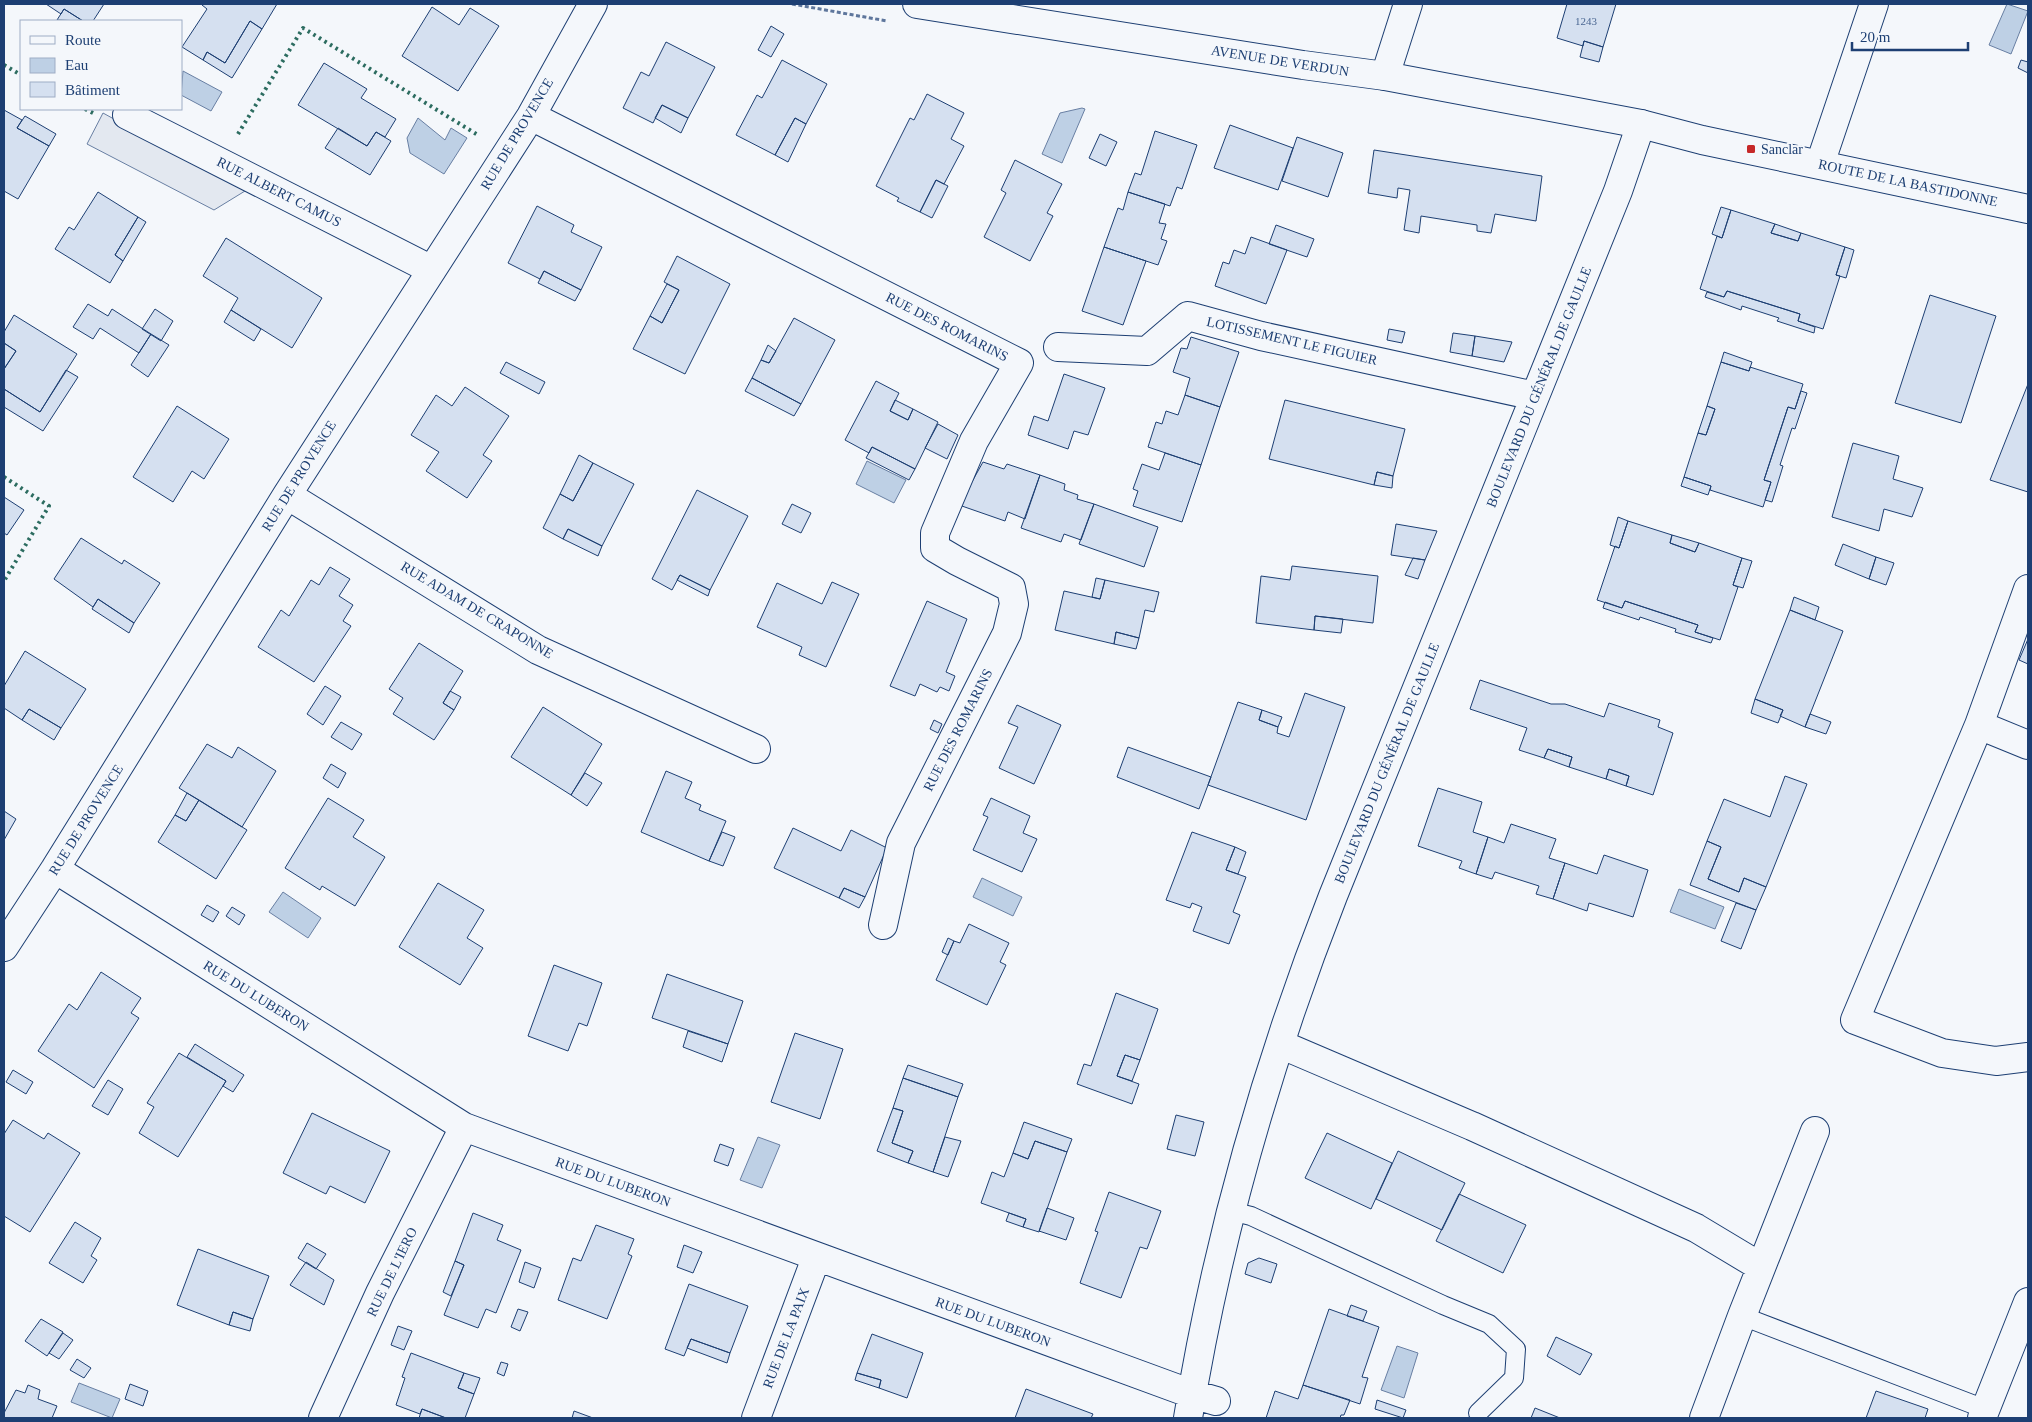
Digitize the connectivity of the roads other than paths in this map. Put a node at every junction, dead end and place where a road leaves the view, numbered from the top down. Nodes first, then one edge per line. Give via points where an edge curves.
1 (593, 4) edge
2 (917, 4) edge
3 (1408, 4) edge
4 (1874, 4) edge
5 (1385, 76) junction
6 (127, 115) dead end
7 (531, 116) junction
8 (1641, 124) junction
9 (1820, 164) junction
10 (2028, 209) edge
11 (432, 270) junction
12 (1058, 347) dead end
13 (1535, 396) junction
14 (287, 495) junction
15 (2028, 589) edge
16 (1979, 725) junction
17 (2028, 745) edge
18 (756, 749) dead end
19 (56, 869) junction
20 (883, 925) dead end
21 (4, 947) edge
22 (1280, 1044) junction
23 (2028, 1057) edge
24 (464, 1127) junction
25 (1816, 1131) dead end
26 (1232, 1211) junction
27 (816, 1258) junction
28 (1761, 1267) junction
29 (2028, 1302) edge
30 (1742, 1316) junction
31 (1199, 1404) edge
32 (1478, 1413) dead end
33 (1983, 1414) edge
34 (324, 1418) edge
35 (756, 1418) edge
36 (1704, 1418) edge

1 - 7 street, RUE DE PROVENCE
2 - 5 street, AVENUE DE VERDUN
3 - 5 street
4 - 9 street
5 - 8 street, AVENUE DE VERDUN
6 - 11 street, RUE ALBERT CAMUS
7 - 11 street, RUE DE PROVENCE
7 - 20 street, RUE DES ROMARINS via 1018,363 974,441 934,533 935,548 1010,588 1014,604 1007,633 901,843
8 - 9 street, ROUTE DE LA BASTIDONNE
8 - 13 street, BOULEVARD DU GÉNÉRAL DE GAULLE via 1618,191
9 - 10 street, ROUTE DE LA BASTIDONNE
11 - 14 street, RUE DE PROVENCE
12 - 13 street, LOTISSEMENT LE FIGUIER via 1147,350 1188,316 1262,336
13 - 22 street, BOULEVARD DU GÉNÉRAL DE GAULLE via 1328,910 1292,1002
14 - 18 street, RUE ADAM DE CRAPONNE via 538,650
14 - 19 street, RUE DE PROVENCE
15 - 16 street
16 - 17 street
16 - 23 street via 1855,1020 1942,1053 1996,1061
19 - 21 street, RUE DE PROVENCE
19 - 24 street, RUE DU LUBERON
22 - 26 street, BOULEVARD DU GÉNÉRAL DE GAULLE via 1242,1167
22 - 28 street via 1472,1126 1696,1228
24 - 27 street, RUE DU LUBERON
24 - 34 street, RUE DE L'IERO via 380,1293
25 - 28 street
26 - 31 street, BOULEVARD DU GÉNÉRAL DE GAULLE via 1216,1267
26 - 32 lane via 1251,1216 1490,1324 1516,1349 1514,1378
27 - 31 street, RUE DU LUBERON
27 - 35 street, RUE DE LA PAIX
28 - 30 street
29 - 33 street
30 - 33 lane
30 - 36 street

